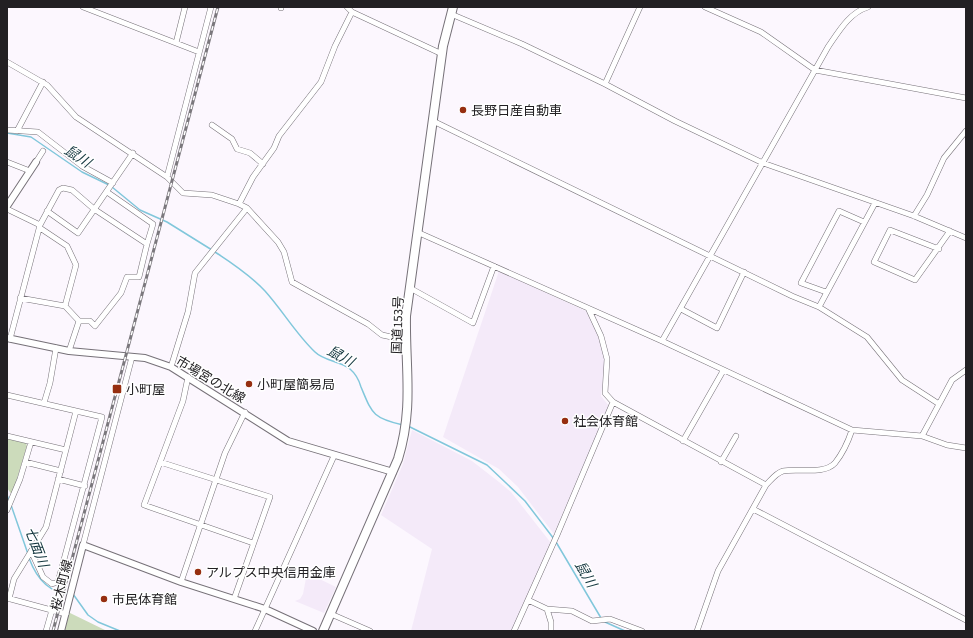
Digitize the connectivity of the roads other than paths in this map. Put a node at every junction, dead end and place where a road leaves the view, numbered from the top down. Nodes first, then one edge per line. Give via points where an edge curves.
1 (83, 7) edge
2 (185, 7) edge
3 (211, 7) edge
4 (347, 7) edge
5 (640, 7) edge
6 (705, 7) edge
7 (868, 7) edge
8 (452, 11) edge
9 (352, 12) junction
10 (176, 43) junction
11 (199, 52) junction
12 (442, 54) junction
13 (7, 62) edge
14 (815, 70) junction
15 (43, 82) junction
16 (605, 84) junction
17 (966, 98) edge
18 (433, 121) junction
19 (212, 125) dead end
20 (7, 130) edge
21 (17, 130) junction
22 (966, 131) edge
23 (43, 151) dead end
24 (133, 153) junction
25 (7, 162) edge
26 (36, 162) joint
27 (763, 163) junction
28 (263, 164) junction
29 (30, 171) junction
30 (167, 177) junction
31 (113, 183) junction
32 (108, 191) junction
33 (875, 203) junction
34 (239, 204) junction
35 (7, 206) edge
36 (247, 208) junction
37 (7, 209) edge
38 (94, 209) junction
39 (47, 211) junction
40 (914, 216) junction
41 (864, 222) junction
42 (40, 226) junction
43 (950, 231) junction
44 (417, 232) junction
45 (966, 238) edge
46 (147, 244) junction
47 (938, 249) junction
48 (711, 255) junction
49 (494, 266) junction
50 (744, 272) junction
51 (410, 288) junction
52 (826, 292) junction
53 (20, 298) junction
54 (65, 306) junction
55 (819, 307) junction
56 (588, 308) junction
57 (681, 309) junction
58 (79, 322) junction
59 (9, 339) edge
60 (406, 340) junction
61 (662, 342) junction
62 (56, 348) junction
63 (69, 351) junction
64 (132, 357) junction
65 (171, 366) junction
66 (966, 370) edge
67 (723, 371) junction
68 (188, 377) junction
69 (7, 395) edge
70 (613, 402) junction
71 (44, 403) junction
72 (939, 404) junction
73 (76, 411) junction
74 (245, 412) junction
75 (852, 430) junction
76 (7, 436) edge
77 (736, 436) dead end
78 (922, 436) junction
79 (683, 441) junction
80 (31, 442) junction
81 (966, 448) edge
82 (66, 450) junction
83 (334, 456) junction
84 (25, 462) junction
85 (160, 462) junction
86 (722, 462) junction
87 (61, 471) junction
88 (393, 472) junction
89 (58, 479) junction
90 (216, 480) junction
91 (766, 485) junction
92 (84, 486) junction
93 (8, 509) edge
94 (753, 509) junction
95 (201, 525) junction
96 (253, 544) junction
97 (83, 545) junction
98 (31, 552) junction
99 (181, 582) junction
100 (8, 599) edge
101 (234, 599) junction
102 (528, 600) junction
103 (265, 609) junction
104 (547, 609) junction
105 (52, 610) junction
106 (66, 614) junction
107 (331, 614) junction
108 (966, 620) edge
109 (46, 631) edge
110 (61, 631) edge
111 (255, 631) edge
112 (313, 631) edge
113 (323, 631) edge
114 (370, 631) edge
115 (514, 631) edge
116 (551, 631) edge
117 (642, 631) edge
118 (697, 631) edge

1 - 10 street
2 - 10 street
3 - 11 street
4 - 9 street
5 - 16 street
6 - 14 street via 761,32
7 - 14 street via 846,21
8 - 12 highway, 国道153号
8 - 16 street
9 - 12 street
9 - 28 street via 321,82 279,136
10 - 11 street
11 - 30 street
12 - 18 highway, 国道153号
13 - 15 street
14 - 17 street
14 - 27 street
15 - 21 street
15 - 24 street via 76,117
16 - 27 street
18 - 44 highway, 国道153号
18 - 48 street
19 - 28 street via 232,139 237,149 250,153
20 - 21 street
21 - 31 street via 38,132 82,166
22 - 40 street via 944,158
23 - 26 street
24 - 30 street
24 - 31 street
25 - 29 street
26 - 29 street
27 - 33 street
27 - 48 street
28 - 34 street
29 - 35 street
30 - 34 street via 184,193 212,195
31 - 32 street
32 - 38 street
32 - 46 street via 153,224
33 - 40 street
33 - 41 street
34 - 36 street
36 - 60 street via 278,242 284,252 292,282 368,324 382,335
36 - 65 street via 195,273 188,312
37 - 42 street
38 - 39 street via 78,233
38 - 39 street via 72,190 63,188 59,190
38 - 46 street
39 - 42 street
40 - 43 street
41 - 52 street
41 - 52 street via 839,211 801,283
42 - 53 street
42 - 54 street via 67,246 76,265
43 - 45 street
43 - 47 street
44 - 49 street
44 - 51 highway, 国道153号
46 - 58 street via 139,277 127,277 121,293 95,326 90,321
47 - 47 street via 915,280 874,262 890,230
48 - 50 street
48 - 57 street
49 - 51 street via 473,323
49 - 56 street
50 - 55 street
50 - 57 street via 718,328
51 - 60 highway, 国道153号
52 - 55 street
53 - 54 street
53 - 59 street
54 - 58 street
55 - 72 street via 867,336 902,380
56 - 61 street
56 - 70 street via 601,336 607,359 605,393
57 - 61 street
58 - 63 street
59 - 62 street, 市場宮の北線
60 - 88 highway, 国道153号 via 408,418
61 - 67 street
62 - 63 street, 市場宮の北線
62 - 71 street
63 - 64 street, 市場宮の北線
64 - 65 street, 市場宮の北線
64 - 97 street
65 - 68 street, 市場宮の北線
66 - 72 street via 952,380
67 - 75 street
67 - 79 street
68 - 74 street, 市場宮の北線
68 - 85 street via 183,401
69 - 71 street
70 - 79 street
70 - 102 street
71 - 73 street
72 - 78 street
73 - 82 street
73 - 92 street via 102,417
74 - 83 street, 市場宮の北線 via 288,441
74 - 90 street via 225,452
75 - 78 street
75 - 91 street via 846,447 834,464 819,469 782,471
76 - 80 street
77 - 86 street
78 - 81 street via 947,445
79 - 86 street
80 - 82 street
80 - 84 street
82 - 87 street
83 - 88 street, 市場宮の北線
83 - 103 street
84 - 87 street
84 - 93 street
85 - 90 street
85 - 95 street via 144,505
86 - 91 street
87 - 89 street
88 - 107 highway, 国道153号
89 - 92 street
89 - 98 street via 46,527
90 - 95 street
90 - 96 street via 270,497
91 - 94 street
92 - 98 street via 58,582 52,584 43,577
94 - 108 street
94 - 118 street via 718,571
95 - 96 street
95 - 99 street
96 - 101 street
97 - 99 street
97 - 106 street, 桜木町線
98 - 100 street via 14,579
99 - 101 street
100 - 105 street
101 - 103 street
102 - 104 street
102 - 115 street
103 - 111 street
103 - 112 street
104 - 116 street
104 - 117 street via 572,611 592,621 608,620
105 - 106 street
105 - 109 street
106 - 110 street, 桜木町線
107 - 113 highway, 国道153号
107 - 114 street

